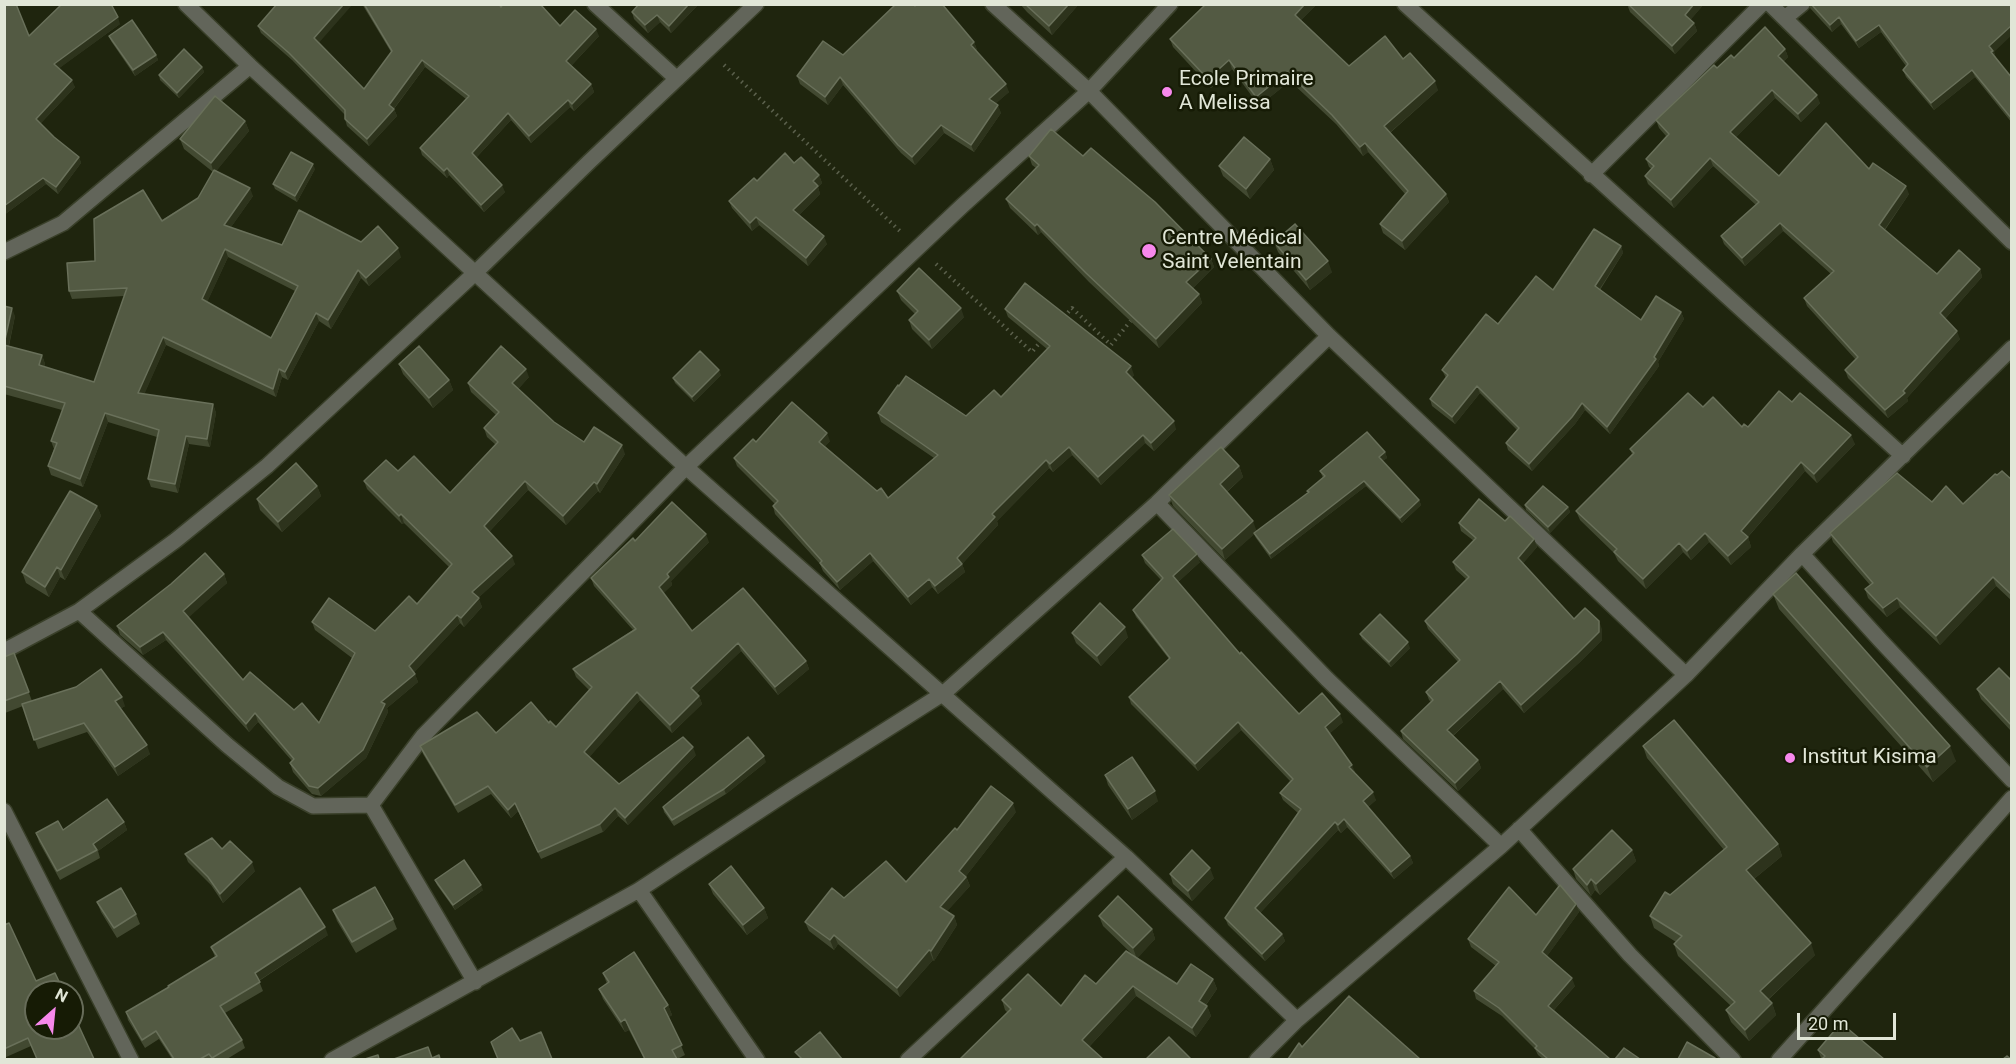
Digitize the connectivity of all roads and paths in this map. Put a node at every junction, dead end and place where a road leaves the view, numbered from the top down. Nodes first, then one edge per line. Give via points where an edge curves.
1 (186, 4) edge
2 (595, 4) edge
3 (756, 4) edge
4 (993, 4) edge
5 (1170, 4) edge
6 (1405, 4) edge
7 (1762, 4) edge
8 (1770, 4) edge
9 (1802, 4) edge
10 (1785, 18) junction
11 (708, 50) junction
12 (250, 66) junction
13 (677, 80) junction
14 (1089, 91) junction
15 (1591, 175) junction
16 (2012, 242) edge
17 (918, 248) junction
18 (4, 252) edge
19 (475, 273) junction
20 (1139, 311) edge
21 (1056, 325) edge
22 (1048, 334) edge
23 (1329, 336) junction
24 (2012, 348) edge
25 (1903, 456) junction
26 (686, 467) junction
27 (1156, 503) junction
28 (1802, 554) junction
29 (79, 611) junction
30 (4, 651) edge
31 (1686, 675) junction
32 (944, 693) junction
33 (2012, 780) edge
34 (2012, 798) edge
35 (371, 805) junction
36 (4, 811) edge
37 (1519, 829) junction
38 (1501, 846) junction
39 (1126, 857) junction
40 (639, 890) junction
41 (475, 982) junction
42 (1296, 1020) junction
43 (130, 1059) edge
44 (332, 1059) edge
45 (757, 1059) edge
46 (908, 1059) edge
47 (1257, 1059) edge
48 (1733, 1059) edge
49 (1779, 1059) edge

1 - 12 street
2 - 13 street
3 - 11 street
4 - 14 street
5 - 14 street
6 - 15 street
7 - 15 street
8 - 10 street
9 - 10 street
10 - 16 street
11 - 13 street
11 - 17 path
12 - 18 street via 63,223
12 - 19 street
13 - 19 street
14 - 17 street
14 - 23 street
15 - 25 street
17 - 22 path via 1032,352
17 - 26 street
19 - 26 street
19 - 29 street via 267,466 176,540
20 - 21 path via 1110,345 1072,308
23 - 27 street
23 - 31 street
24 - 25 street
25 - 28 street
26 - 32 street
26 - 35 street via 423,736
27 - 32 street
27 - 38 street via 1327,679
28 - 31 street
28 - 33 street
29 - 30 street
29 - 35 street via 278,787 313,806
31 - 37 street
32 - 39 street
32 - 40 street
34 - 49 street
35 - 41 street
36 - 43 street
37 - 38 street
37 - 48 street via 1630,955
38 - 42 street
39 - 42 street
39 - 46 street
40 - 41 street
40 - 45 street
41 - 44 street
42 - 47 street

